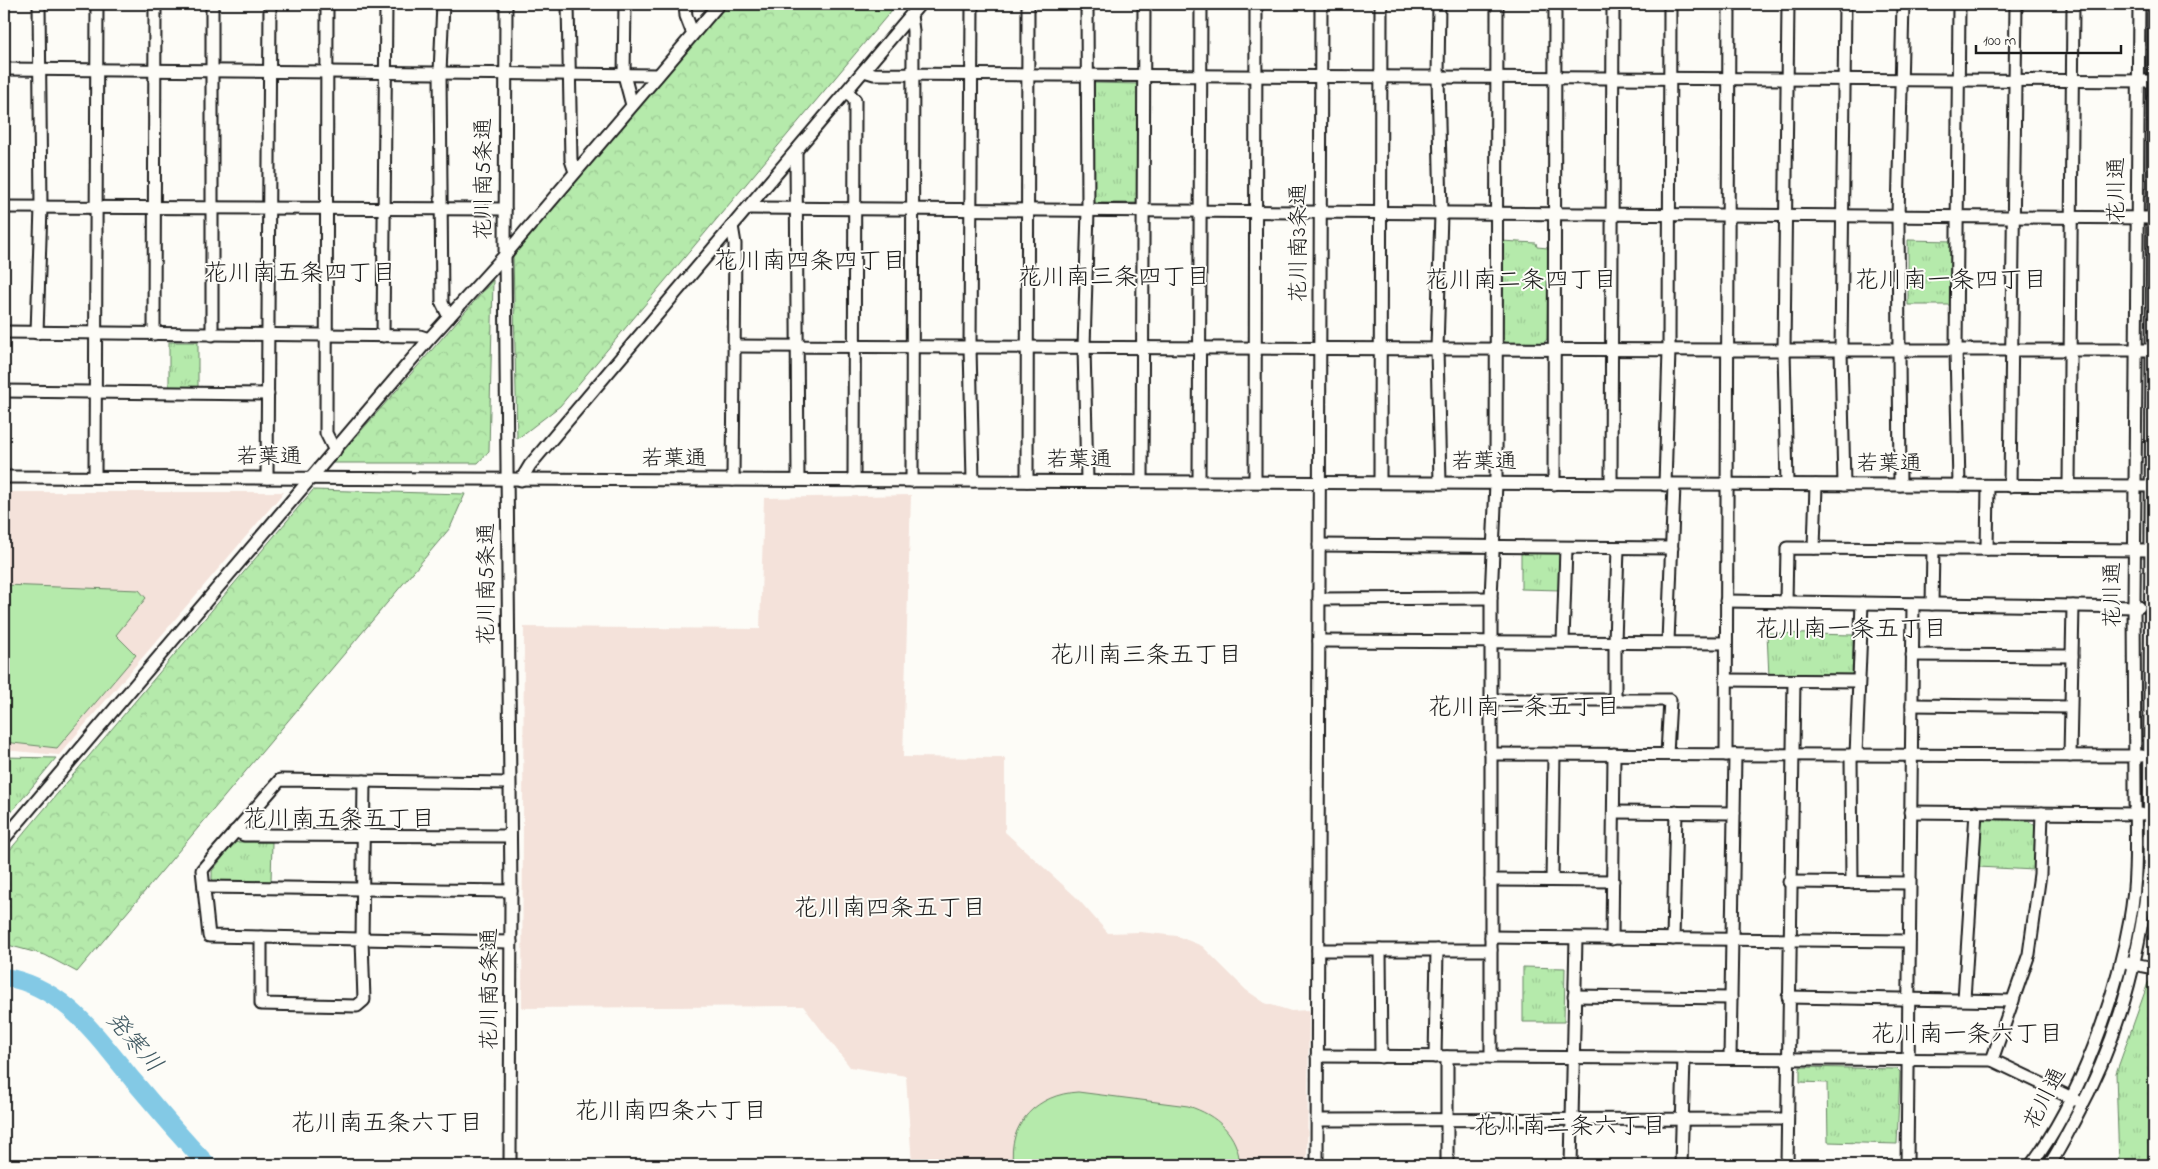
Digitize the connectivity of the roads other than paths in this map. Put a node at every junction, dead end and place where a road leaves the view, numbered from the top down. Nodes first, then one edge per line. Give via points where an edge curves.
1 (39, 4) edge
2 (98, 4) edge
3 (155, 4) edge
4 (212, 4) edge
5 (270, 4) edge
6 (327, 4) edge
7 (386, 4) edge
8 (443, 4) edge
9 (506, 4) edge
10 (568, 4) edge
11 (625, 4) edge
12 (686, 4) edge
13 (718, 4) edge
14 (920, 4) edge
15 (972, 4) edge
16 (1028, 4) edge
17 (1087, 4) edge
18 (1144, 4) edge
19 (1201, 4) edge
20 (1256, 4) edge
21 (1321, 4) edge
22 (1381, 4) edge
23 (1439, 4) edge
24 (1497, 4) edge
25 (1555, 4) edge
26 (1613, 4) edge
27 (1670, 4) edge
28 (1729, 4) edge
29 (1788, 4) edge
30 (1845, 4) edge
31 (1903, 4) edge
32 (1959, 4) edge
33 (2016, 4) edge
34 (2073, 4) edge
35 (2139, 4) edge
36 (2154, 13) edge
37 (911, 15) junction
38 (693, 34) junction
39 (4, 69) edge
40 (39, 69) junction
41 (97, 70) junction
42 (154, 70) junction
43 (212, 71) junction
44 (269, 71) junction
45 (864, 71) junction
46 (326, 72) junction
47 (385, 72) junction
48 (440, 72) junction
49 (506, 73) junction
50 (568, 74) junction
51 (913, 74) junction
52 (972, 74) junction
53 (1026, 74) junction
54 (1086, 74) junction
55 (624, 75) junction
56 (658, 75) junction
57 (1144, 75) junction
58 (1201, 75) junction
59 (1255, 75) junction
60 (1321, 75) junction
61 (1381, 76) junction
62 (1438, 76) junction
63 (1496, 76) junction
64 (1555, 77) junction
65 (1614, 77) junction
66 (1670, 77) junction
67 (1728, 78) junction
68 (1788, 78) junction
69 (1844, 78) junction
70 (1902, 79) junction
71 (1958, 80) junction
72 (2016, 80) junction
73 (2073, 80) junction
74 (2139, 81) junction
75 (2154, 81) edge
76 (847, 91) junction
77 (632, 105) junction
78 (796, 151) junction
79 (576, 172) junction
80 (4, 207) edge
81 (42, 207) junction
82 (96, 208) junction
83 (154, 208) junction
84 (212, 208) junction
85 (270, 208) junction
86 (328, 208) junction
87 (385, 208) junction
88 (442, 208) junction
89 (748, 208) junction
90 (505, 209) junction
91 (796, 209) junction
92 (854, 209) junction
93 (913, 210) junction
94 (972, 210) junction
95 (1028, 210) junction
96 (1088, 211) junction
97 (1144, 212) junction
98 (1202, 212) junction
99 (1257, 212) junction
100 (2138, 212) junction
101 (2153, 212) edge
102 (1320, 213) junction
103 (1381, 213) junction
104 (1441, 214) junction
105 (1497, 214) junction
106 (1556, 214) junction
107 (1612, 215) junction
108 (1668, 215) junction
109 (1728, 215) junction
110 (1787, 216) junction
111 (1841, 216) junction
112 (1898, 216) junction
113 (1958, 216) junction
114 (2015, 216) junction
115 (2070, 216) junction
116 (732, 226) junction
117 (505, 256) junction
118 (2137, 269) junction
119 (2153, 270) edge
120 (449, 317) junction
121 (4, 332) edge
122 (37, 333) junction
123 (95, 334) junction
124 (154, 334) junction
125 (212, 335) junction
126 (269, 335) junction
127 (328, 335) junction
128 (383, 336) junction
129 (429, 339) junction
130 (734, 346) junction
131 (796, 346) junction
132 (853, 346) junction
133 (914, 347) junction
134 (970, 347) junction
135 (1026, 347) junction
136 (1084, 347) junction
137 (1143, 347) junction
138 (1199, 348) junction
139 (1257, 348) junction
140 (1320, 348) junction
141 (1381, 348) junction
142 (1437, 349) junction
143 (1496, 349) junction
144 (1554, 349) junction
145 (1612, 350) junction
146 (1669, 350) junction
147 (1727, 350) junction
148 (1784, 350) junction
149 (1841, 350) junction
150 (1901, 350) junction
151 (1956, 350) junction
152 (2014, 350) junction
153 (2070, 350) junction
154 (2136, 350) junction
155 (2151, 350) junction
156 (4, 391) edge
157 (95, 393) junction
158 (268, 394) junction
159 (2153, 424) edge
160 (335, 451) junction
161 (4, 477) edge
162 (94, 477) junction
163 (267, 478) junction
164 (311, 479) junction
165 (508, 480) junction
166 (521, 480) junction
167 (733, 480) junction
168 (798, 480) junction
169 (854, 480) junction
170 (912, 481) junction
171 (972, 481) junction
172 (1027, 481) junction
173 (1087, 481) junction
174 (1142, 481) junction
175 (1199, 481) junction
176 (1255, 481) junction
177 (1320, 482) junction
178 (1380, 482) junction
179 (1440, 483) junction
180 (1496, 483) junction
181 (1554, 484) junction
182 (1611, 484) junction
183 (1787, 484) junction
184 (1670, 485) junction
185 (1816, 485) junction
186 (1844, 485) junction
187 (1900, 485) junction
188 (1728, 486) junction
189 (1959, 486) junction
190 (1988, 486) junction
191 (2010, 486) junction
192 (2069, 486) junction
193 (2154, 486) edge
194 (2135, 487) junction
195 (1319, 545) junction
196 (1492, 547) junction
197 (1566, 548) junction
198 (1618, 548) junction
199 (1672, 548) junction
200 (1814, 548) junction
201 (1933, 549) junction
202 (1987, 549) junction
203 (2135, 550) junction
204 (2153, 550) edge
205 (1491, 598) junction
206 (1319, 599) junction
207 (1726, 601) junction
208 (1786, 602) junction
209 (1862, 603) junction
210 (1913, 604) junction
211 (1932, 604) junction
212 (2073, 606) junction
213 (2134, 606) junction
214 (2151, 607) junction
215 (1319, 641) junction
216 (1491, 641) junction
217 (1563, 641) junction
218 (1614, 642) junction
219 (1668, 642) junction
220 (1726, 643) junction
221 (1912, 655) junction
222 (2072, 656) junction
223 (1726, 680) junction
224 (1794, 680) junction
225 (1858, 681) junction
226 (1491, 700) junction
227 (1615, 700) junction
228 (1912, 705) junction
229 (2070, 707) junction
230 (2135, 733) junction
231 (2152, 733) edge
232 (1491, 754) junction
233 (1554, 754) junction
234 (1614, 754) junction
235 (1667, 754) junction
236 (1730, 755) junction
237 (1791, 755) junction
238 (1854, 755) junction
239 (1911, 755) junction
240 (2070, 756) junction
241 (2135, 756) junction
242 (2148, 756) junction
243 (364, 781) junction
244 (509, 783) junction
245 (2152, 790) edge
246 (2135, 791) junction
247 (1614, 812) junction
248 (1676, 812) junction
249 (1734, 812) junction
250 (1910, 812) junction
251 (1976, 812) junction
252 (2042, 813) junction
253 (2150, 813) junction
254 (2136, 814) junction
255 (235, 831) junction
256 (365, 835) junction
257 (510, 836) junction
258 (4, 839) edge
259 (1491, 880) junction
260 (1552, 880) junction
261 (1613, 881) junction
262 (1789, 882) junction
263 (1852, 883) junction
264 (1909, 883) junction
265 (204, 887) junction
266 (364, 889) junction
267 (512, 892) junction
268 (1491, 937) junction
269 (261, 938) junction
270 (1576, 938) junction
271 (1612, 939) junction
272 (1673, 939) junction
273 (362, 940) junction
274 (1732, 940) junction
275 (1909, 941) junction
276 (511, 942) junction
277 (1788, 942) junction
278 (1318, 950) junction
279 (1380, 950) junction
280 (1437, 950) junction
281 (1491, 950) junction
282 (2122, 961) junction
283 (2135, 965) junction
284 (2154, 968) edge
285 (1574, 996) junction
286 (1788, 996) junction
287 (1731, 998) junction
288 (1908, 999) junction
289 (1964, 999) junction
290 (2013, 1000) junction
291 (1317, 1056) junction
292 (1381, 1057) junction
293 (1435, 1057) junction
294 (1447, 1057) junction
295 (1491, 1057) junction
296 (1574, 1058) junction
297 (1684, 1058) junction
298 (1730, 1058) junction
299 (1787, 1058) junction
300 (1907, 1059) junction
301 (1992, 1060) junction
302 (2071, 1096) junction
303 (2083, 1104) junction
304 (1572, 1119) junction
305 (1680, 1119) junction
306 (1787, 1119) junction
307 (1317, 1120) junction
308 (1448, 1120) junction
309 (510, 1165) edge
310 (1317, 1165) edge
311 (1448, 1165) edge
312 (1571, 1165) edge
313 (1681, 1165) edge
314 (1787, 1165) edge
315 (1906, 1165) edge
316 (2031, 1165) edge
317 (2049, 1165) edge

1 - 40 street
2 - 41 street
3 - 42 street
4 - 43 street
5 - 44 street
6 - 46 street
7 - 47 street
8 - 48 street
9 - 49 street, 花川南5条通
10 - 50 street
11 - 55 street
12 - 38 street via 686,16
13 - 38 street
14 - 37 street
15 - 52 street
16 - 53 street
17 - 54 street
18 - 57 street
19 - 58 street
20 - 59 street
21 - 60 street, 花川南3条通
22 - 61 street
23 - 62 street
24 - 63 street
25 - 64 street
26 - 65 street
27 - 66 street
28 - 67 street
29 - 68 street
30 - 69 street
31 - 70 street
32 - 71 street
33 - 72 street
34 - 73 street
35 - 74 street, 花川通
36 - 75 street, 花川通
37 - 45 street
37 - 51 street
38 - 56 street
39 - 40 street
40 - 41 street
40 - 81 street
41 - 42 street
41 - 82 street
42 - 43 street
42 - 83 street
43 - 44 street
43 - 84 street
44 - 46 street
44 - 85 street
45 - 51 street
45 - 76 street
46 - 47 street
46 - 86 street
47 - 48 street
47 - 87 street
48 - 49 street
48 - 88 street
49 - 50 street
49 - 90 street, 花川南5条通
50 - 55 street
50 - 79 street via 571,160
51 - 52 street
51 - 93 street
52 - 53 street
52 - 94 street
53 - 54 street
53 - 95 street
54 - 57 street
54 - 96 street
55 - 56 street
55 - 77 street
56 - 77 street
57 - 58 street
57 - 97 street
58 - 59 street
58 - 98 street
59 - 60 street
59 - 99 street
60 - 61 street
60 - 102 street, 花川南3条通
61 - 62 street
61 - 103 street
62 - 63 street
62 - 104 street
63 - 64 street
63 - 105 street
64 - 65 street
64 - 106 street
65 - 66 street
65 - 107 street
66 - 67 street
66 - 108 street
67 - 68 street
67 - 109 street
68 - 69 street
68 - 110 street
69 - 70 street
69 - 111 street
70 - 71 street
70 - 112 street
71 - 72 street
71 - 113 street
72 - 73 street
72 - 114 street
73 - 74 street
73 - 115 street
74 - 75 street
74 - 100 street, 花川通
75 - 101 street, 花川通
76 - 78 street
76 - 92 street via 854,100
77 - 79 street
78 - 89 street
78 - 91 street
79 - 117 street
80 - 81 street
81 - 82 street
81 - 122 street
82 - 83 street
82 - 123 street
83 - 84 street
83 - 124 street
84 - 85 street
84 - 125 street
85 - 86 street
85 - 126 street
86 - 87 street
86 - 127 street
87 - 88 street
87 - 128 street
88 - 90 street
88 - 120 street via 442,303
89 - 91 street
89 - 116 street
90 - 117 street, 花川南5条通
91 - 92 street
91 - 131 street
92 - 93 street
92 - 132 street
93 - 94 street
93 - 133 street
94 - 95 street
94 - 134 street
95 - 96 street
95 - 135 street
96 - 97 street
96 - 136 street
97 - 98 street
97 - 137 street
98 - 99 street
98 - 138 street
99 - 102 street
99 - 139 street
100 - 101 street
100 - 115 street
100 - 118 street, 花川通
101 - 119 street, 花川通
102 - 103 street
102 - 140 street, 花川南3条通
103 - 104 street
103 - 141 street
104 - 105 street
104 - 142 street
105 - 106 street
105 - 143 street
106 - 107 street
106 - 144 street
107 - 108 street
107 - 145 street
108 - 109 street
108 - 146 street
109 - 110 street
109 - 147 street
110 - 111 street
110 - 148 street
111 - 112 street
111 - 149 street
112 - 113 street
112 - 150 street
113 - 114 street
113 - 151 street
114 - 115 street
114 - 152 street
115 - 153 street
116 - 130 street via 735,244
116 - 166 street via 530,465
117 - 120 street
117 - 165 street, 花川南5条通
118 - 119 street
118 - 154 street, 花川通
119 - 155 street, 花川通
120 - 129 street
121 - 122 street
122 - 123 street
123 - 124 street
123 - 157 street
124 - 125 street
125 - 126 street
126 - 127 street
126 - 158 street
127 - 128 street
127 - 160 street via 326,433
128 - 129 street
129 - 160 street
130 - 131 street
130 - 167 street
131 - 132 street
131 - 168 street
132 - 133 street
132 - 169 street
133 - 134 street
133 - 170 street
134 - 135 street
134 - 171 street
135 - 136 street
135 - 172 street
136 - 137 street
136 - 173 street
137 - 138 street
137 - 174 street
138 - 139 street
138 - 175 street
139 - 140 street
139 - 176 street
140 - 141 street
140 - 177 street, 花川南3条通
141 - 142 street
141 - 178 street
142 - 143 street
142 - 179 street
143 - 144 street
143 - 180 street
144 - 145 street
144 - 181 street
145 - 146 street
145 - 182 street
146 - 147 street
146 - 184 street
147 - 148 street
147 - 188 street
148 - 149 street
148 - 183 street
149 - 150 street
149 - 186 street
150 - 151 street
150 - 187 street
151 - 152 street
151 - 189 street
152 - 153 street
152 - 191 street
153 - 154 street
153 - 192 street
154 - 155 street
154 - 194 street, 花川通
155 - 159 street, 花川通
156 - 157 street
157 - 158 street
157 - 162 street
158 - 163 street
159 - 193 street, 花川通
160 - 164 street
161 - 162 street, 若葉通
162 - 163 street, 若葉通
163 - 164 street, 若葉通
164 - 165 street, 若葉通
164 - 258 street
165 - 166 street, 若葉通
165 - 244 street, 花川南5条通
166 - 167 street, 若葉通
167 - 168 street, 若葉通
168 - 169 street, 若葉通
169 - 170 street, 若葉通
170 - 171 street, 若葉通
171 - 172 street, 若葉通
172 - 173 street, 若葉通
173 - 174 street, 若葉通
174 - 175 street, 若葉通
175 - 176 street, 若葉通
176 - 177 street, 若葉通
177 - 178 street, 若葉通
177 - 195 street, 花川南3条通
178 - 179 street, 若葉通
179 - 180 street, 若葉通
180 - 181 street, 若葉通
180 - 196 street
181 - 182 street, 若葉通
182 - 184 street, 若葉通
183 - 185 street, 若葉通
183 - 188 street, 若葉通
184 - 188 street, 若葉通
184 - 199 street
185 - 186 street, 若葉通
185 - 200 street
186 - 187 street, 若葉通
187 - 189 street, 若葉通
188 - 207 street
189 - 190 street, 若葉通
190 - 191 street, 若葉通
190 - 202 street
191 - 192 street, 若葉通
192 - 194 street, 若葉通
193 - 194 street, 若葉通
193 - 204 street, 花川通
194 - 203 street, 花川通
195 - 196 street
195 - 206 street, 花川南3条通
196 - 197 street
196 - 205 street
197 - 198 street
197 - 217 street
198 - 199 street
198 - 218 street
199 - 219 street
200 - 201 street
200 - 208 street via 1787,548
201 - 202 street
201 - 211 street
202 - 203 street
203 - 204 street
203 - 213 street, 花川通
204 - 214 street, 花川通
205 - 206 street
205 - 216 street
206 - 215 street, 花川南3条通
207 - 208 street
207 - 220 street
208 - 209 street
209 - 210 street
209 - 225 street
210 - 211 street
210 - 221 street
211 - 212 street
212 - 213 street
212 - 222 street
213 - 214 street
213 - 230 street, 花川通
214 - 231 street, 花川通
215 - 216 street
215 - 278 street, 花川南3条通
216 - 217 street
216 - 226 street
217 - 218 street
218 - 219 street
218 - 227 street
219 - 220 street
220 - 223 street
221 - 222 street
221 - 228 street
222 - 229 street
223 - 224 street
223 - 236 street
224 - 225 street
224 - 237 street
225 - 238 street
226 - 227 street
226 - 232 street
227 - 235 street via 1670,700
228 - 229 street
228 - 239 street
229 - 240 street
230 - 231 street
230 - 241 street, 花川通
231 - 242 street, 花川通
232 - 233 street
232 - 259 street
233 - 234 street
233 - 260 street
234 - 235 street
234 - 247 street
235 - 236 street
236 - 237 street
236 - 249 street
237 - 238 street
237 - 262 street
238 - 239 street
238 - 263 street
239 - 240 street
239 - 250 street
240 - 241 street
241 - 242 street
241 - 246 street, 花川通
242 - 245 street, 花川通
243 - 244 street
243 - 255 street via 280,780
243 - 256 street
244 - 257 street, 花川南5条通
245 - 246 street
245 - 253 street, 花川通
246 - 254 street, 花川通
247 - 248 street
247 - 261 street
248 - 249 street
248 - 272 street
249 - 274 street
250 - 251 street
250 - 264 street
251 - 252 street
251 - 289 street
252 - 254 street
252 - 290 street via 2040,874 2029,954
253 - 254 street
253 - 283 street, 花川通 via 2149,872
254 - 282 street, 花川通 via 2132,907
255 - 256 street via 244,835
255 - 265 street via 202,870
256 - 257 street
256 - 266 street
257 - 267 street, 花川南5条通
259 - 260 street
259 - 268 street
260 - 261 street
261 - 271 street
262 - 263 street
262 - 277 street
263 - 264 street
264 - 275 street
265 - 266 street
265 - 269 street via 209,936
266 - 267 street
266 - 273 street
267 - 276 street, 花川南5条通
268 - 270 street
268 - 281 street
269 - 273 street
269 - 273 street via 261,1004 357,1006 364,1000
270 - 271 street
270 - 285 street
271 - 272 street
272 - 274 street
273 - 276 street
274 - 277 street
274 - 287 street
275 - 277 street
275 - 288 street
276 - 309 street, 花川南5条通
277 - 286 street
278 - 279 street
278 - 291 street, 花川南3条通
279 - 280 street
279 - 292 street
280 - 281 street
280 - 293 street
281 - 295 street
282 - 283 street
282 - 302 street, 花川通 via 2100,1034
283 - 284 street
283 - 303 street, 花川通 via 2112,1040
285 - 287 street
285 - 296 street
286 - 288 street
286 - 299 street
287 - 298 street
288 - 289 street
288 - 300 street
289 - 290 street
290 - 301 street
291 - 292 street
291 - 307 street, 花川南3条通
292 - 293 street
293 - 294 street
294 - 295 street
294 - 308 street
295 - 296 street
296 - 297 street
296 - 304 street
297 - 298 street
297 - 305 street
298 - 299 street
299 - 300 street
299 - 306 street
300 - 301 street
300 - 315 street
301 - 302 street
302 - 303 street
302 - 316 street, 花川通
303 - 317 street, 花川通
304 - 305 street
304 - 308 street
304 - 312 street
305 - 306 street
305 - 313 street
306 - 314 street
307 - 308 street
307 - 310 street, 花川南3条通
308 - 311 street

